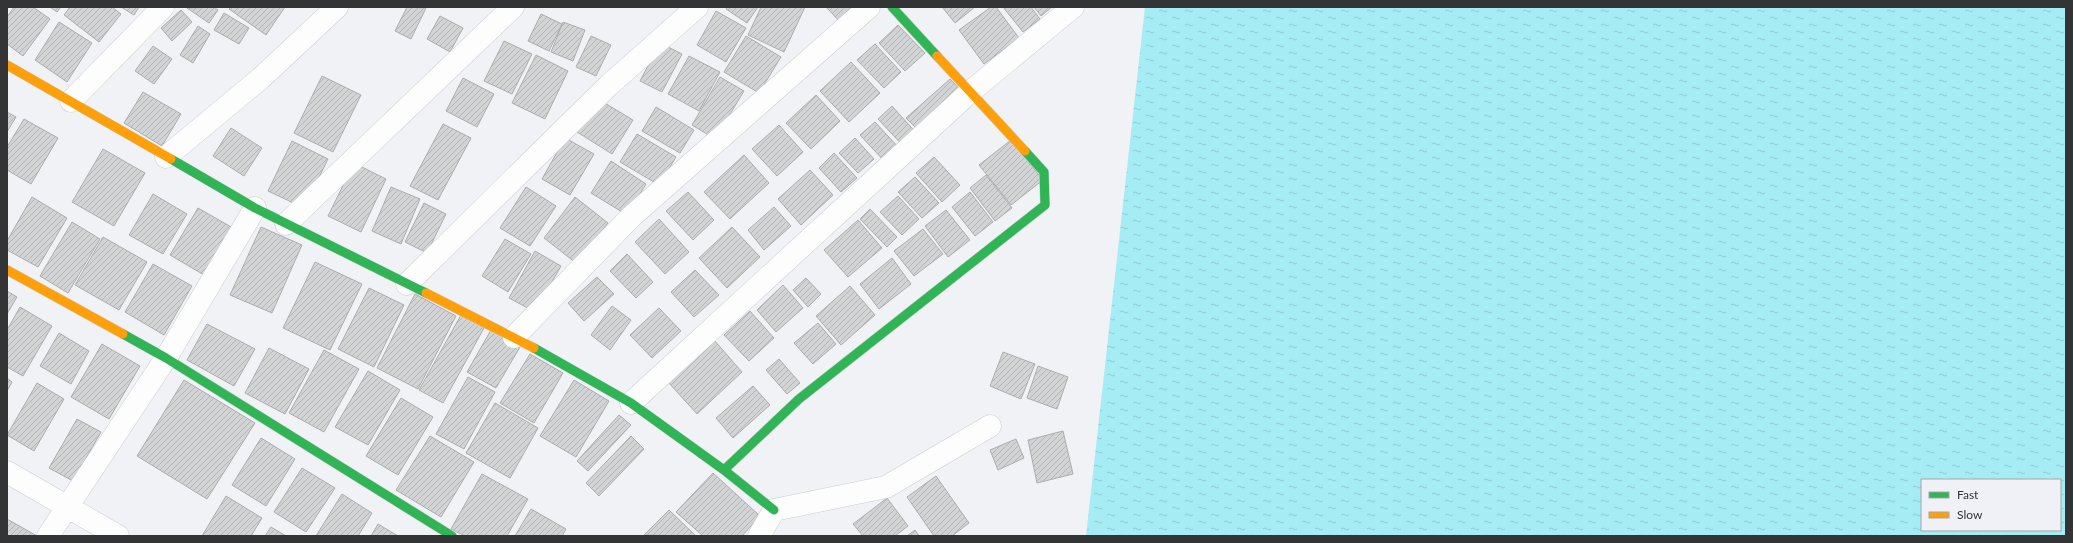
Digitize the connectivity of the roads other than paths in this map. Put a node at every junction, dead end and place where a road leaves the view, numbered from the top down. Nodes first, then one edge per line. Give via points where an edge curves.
1 (163, 7) edge
2 (337, 7) edge
3 (513, 7) edge
4 (698, 7) edge
5 (869, 7) edge
6 (892, 7) edge
7 (1073, 7) edge
8 (7, 65) edge
9 (970, 92) junction
10 (71, 102) junction
11 (166, 157) junction
12 (255, 208) junction
13 (286, 224) junction
14 (7, 270) edge
15 (407, 284) junction
16 (514, 337) junction
17 (166, 358) junction
18 (631, 403) junction
19 (990, 426) dead end
20 (724, 470) junction
21 (7, 472) edge
22 (67, 506) junction
23 (774, 510) junction
24 (48, 536) edge
25 (118, 536) edge
26 (452, 536) edge
27 (759, 536) edge

1 - 10 street
2 - 11 street via 261,78
3 - 13 street
4 - 15 street via 608,86
5 - 16 street via 632,216
6 - 9 street
7 - 9 street
8 - 10 street
9 - 18 street
9 - 20 street via 1044,172 1045,205 799,399
10 - 11 street
11 - 12 street
12 - 13 street
12 - 17 street
13 - 15 street
14 - 17 street
15 - 16 street
16 - 18 street
17 - 22 street
17 - 26 street
18 - 20 street
19 - 23 street via 886,487
20 - 23 street
21 - 22 street
22 - 24 street
22 - 25 street
23 - 27 street

